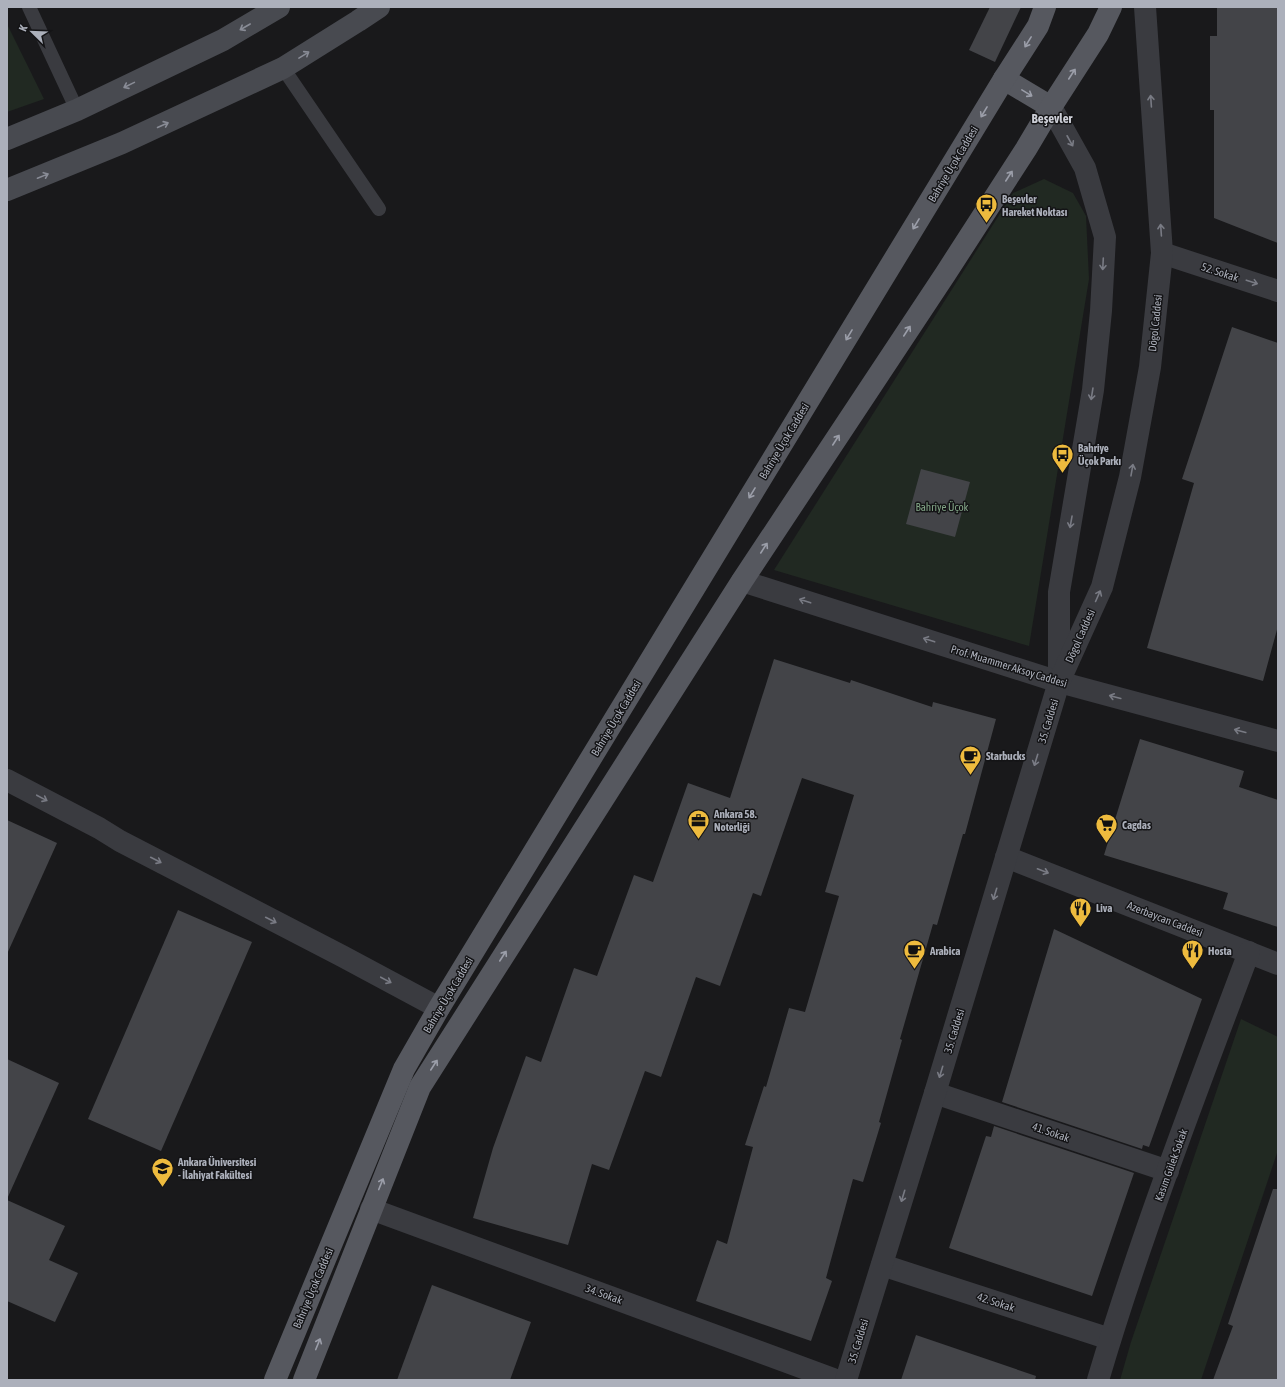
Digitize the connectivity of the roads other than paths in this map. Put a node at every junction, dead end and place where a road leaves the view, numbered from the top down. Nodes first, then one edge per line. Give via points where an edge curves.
1 (29, 7) edge
2 (279, 7) edge
3 (379, 7) edge
4 (1045, 7) edge
5 (1111, 7) edge
6 (1145, 7) edge
7 (283, 68) junction
8 (1004, 79) junction
9 (1051, 107) junction
10 (77, 110) junction
11 (7, 139) edge
12 (7, 190) edge
13 (379, 209) dead end
14 (1162, 253) junction
15 (1278, 291) edge
16 (742, 581) junction
17 (1060, 682) junction
18 (1278, 741) edge
19 (7, 780) edge
20 (1006, 857) junction
21 (1249, 952) junction
22 (1278, 964) edge
23 (439, 1008) junction
24 (935, 1093) junction
25 (1168, 1171) junction
26 (371, 1209) junction
27 (882, 1265) junction
28 (1110, 1339) junction
29 (275, 1380) edge
30 (304, 1380) edge
31 (836, 1380) edge
32 (846, 1380) edge
33 (1098, 1380) edge

1 - 10 lane
2 -> 10 main road via 223,40
7 -> 3 main road
4 -> 8 main road via 1038,26
9 -> 5 main road via 1098,34
14 -> 6 street, Dögol Caddesi
12 -> 7 main road via 122,143
7 - 13 lane
8 -> 9 main road
8 -> 23 main road, Bahriye Üçok Caddesi
16 -> 9 main road via 946,273
9 -> 17 street, Dögol Caddesi via 1085,168 1105,237 1093,390 1059,592
10 - 11 main road
14 -> 15 street, 52. Sokak
17 -> 14 street, Dögol Caddesi via 1102,587 1130,477 1150,367
17 -> 16 street, Prof. Muammer Aksoy Caddesi
26 -> 16 main road via 420,1086
18 -> 17 street, Prof. Muammer Aksoy Caddesi
17 -> 20 street, 35. Caddesi
19 -> 23 street via 99,828 120,842
20 -> 21 street, Azerbaycan Caddesi
20 -> 24 street, 35. Caddesi
21 - 22 street, Azerbaycan Caddesi
21 - 25 street, Kasım Gülek Sokak
23 - 29 main road, Bahriye Üçok Caddesi via 404,1069
24 - 25 street, 41. Sokak
24 -> 27 street, 35. Caddesi
25 - 28 street, Kasım Gülek Sokak
30 -> 26 main road
26 - 31 street, 34. Sokak
27 - 28 street, 42. Sokak
27 - 32 street, 35. Caddesi
28 - 33 street, Kasım Gülek Sokak

